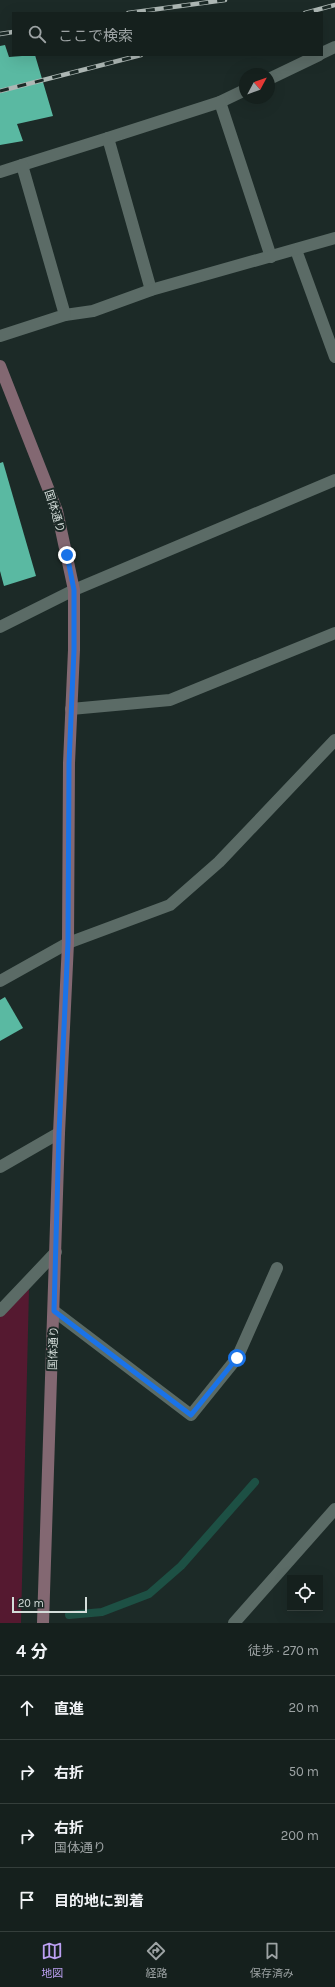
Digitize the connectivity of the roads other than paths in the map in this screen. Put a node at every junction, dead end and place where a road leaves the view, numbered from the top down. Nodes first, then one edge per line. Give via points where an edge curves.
1 (335, 47) edge
2 (323, 53) edge
3 (317, 56) edge
4 (275, 75) edge
5 (239, 93) edge
6 (220, 102) junction
7 (108, 138) junction
8 (22, 165) junction
9 (0, 172) edge
10 (335, 238) edge
11 (296, 250) junction
12 (271, 257) junction
13 (151, 290) junction
14 (65, 315) junction
15 (0, 336) edge
16 (335, 357) edge
17 (0, 366) edge
18 (335, 480) edge
19 (74, 590) junction
20 (0, 627) edge
21 (335, 633) edge
22 (71, 710) junction
23 (335, 740) edge
24 (68, 943) junction
25 (0, 981) edge
26 (59, 1133) junction
27 (0, 1167) edge
28 (56, 1252) junction
29 (277, 1268) dead end
30 (0, 1311) edge
31 (54, 1311) junction
32 (335, 1509) edge
33 (43, 1623) edge
34 (234, 1623) edge

1 - 2 street
3 - 4 street
5 - 6 street
6 - 7 street
6 - 12 street
7 - 8 street
7 - 13 street
8 - 9 street
8 - 14 street
10 - 11 street
11 - 12 street
11 - 16 street
12 - 13 street
13 - 14 street via 94,311
14 - 15 street
17 - 19 main road, 国体通り via 57,511
18 - 19 street
19 - 20 street
19 - 22 main road, 国体通り
21 - 22 street via 170,700
22 - 24 main road, 国体通り
23 - 24 street via 219,862 170,904
24 - 25 street
24 - 26 main road, 国体通り
26 - 27 street
26 - 28 main road, 国体通り
28 - 30 street
28 - 31 main road, 国体通り
29 - 31 street via 237,1358 191,1415
31 - 33 main road, 国体通り
32 - 34 street

